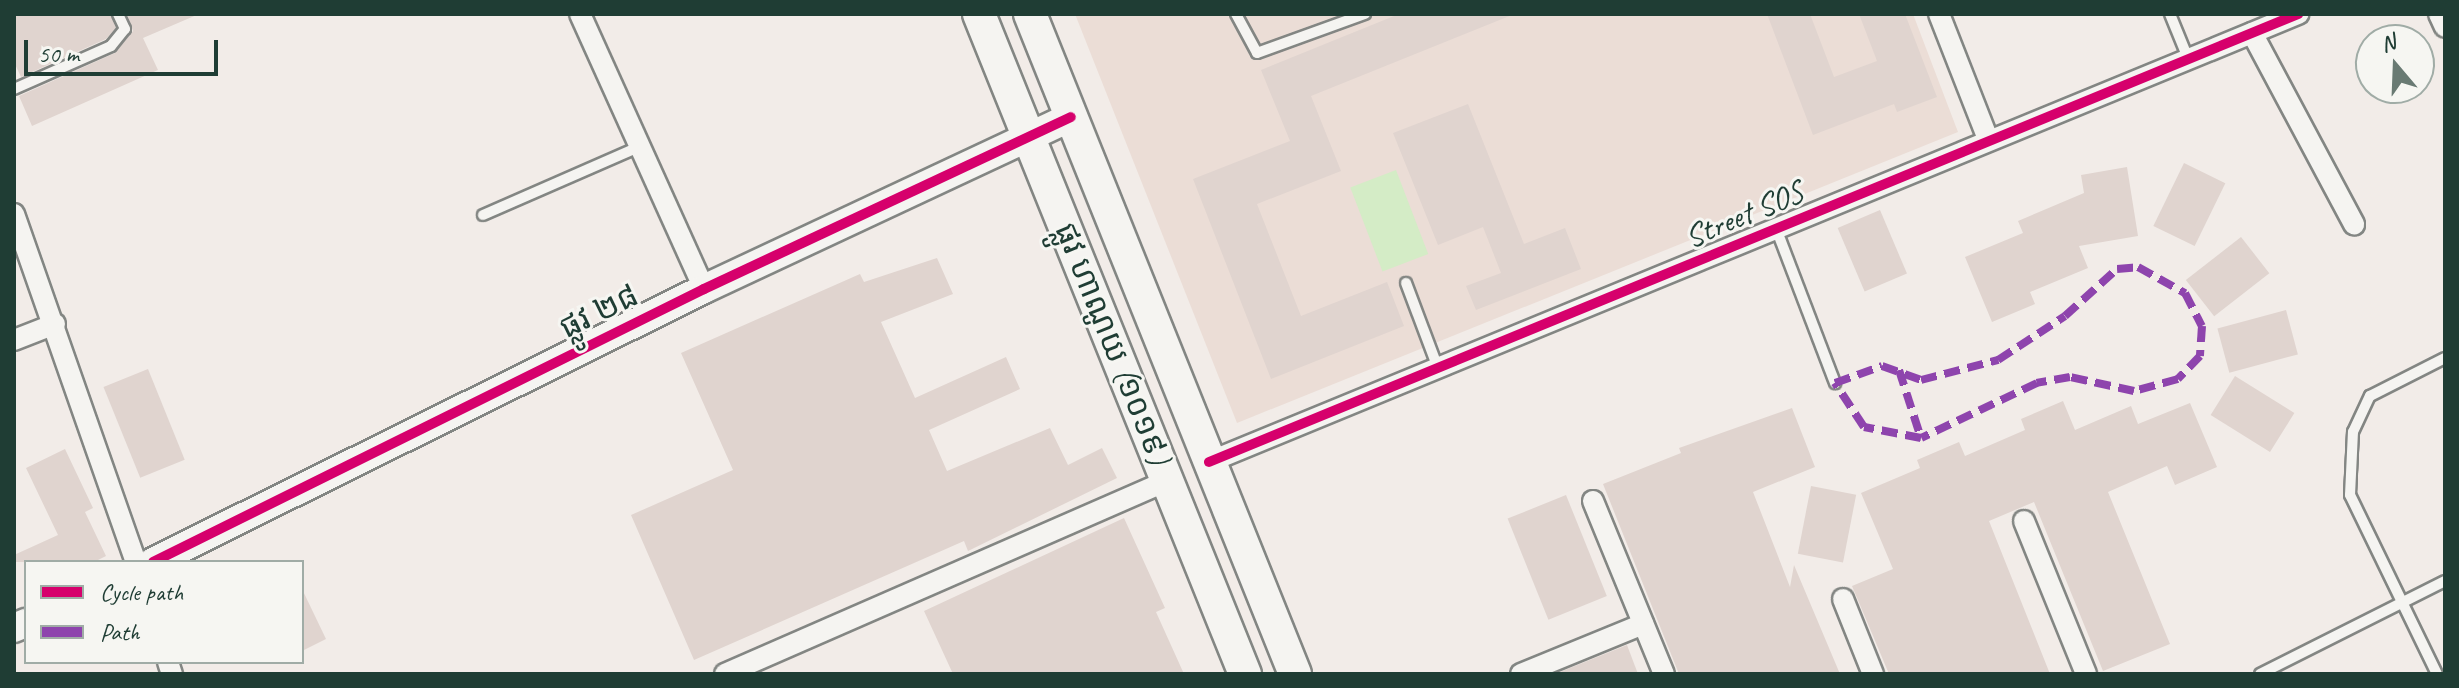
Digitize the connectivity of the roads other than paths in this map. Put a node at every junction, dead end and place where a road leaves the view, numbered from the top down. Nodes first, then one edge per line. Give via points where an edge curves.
1 (118, 14) edge
2 (580, 14) edge
3 (979, 14) edge
4 (1030, 14) edge
5 (1236, 14) edge
6 (1365, 14) edge
7 (1939, 14) edge
8 (2170, 14) edge
9 (2298, 14) edge
10 (2439, 14) edge
11 (2445, 27) edge
12 (2252, 33) junction
13 (2188, 58) junction
14 (14, 89) edge
15 (1071, 117) junction
16 (1028, 133) junction
17 (1988, 139) junction
18 (641, 146) junction
19 (14, 214) edge
20 (483, 215) dead end
21 (2354, 224) dead end
22 (1777, 231) junction
23 (1406, 283) dead end
24 (704, 289) junction
25 (55, 324) junction
26 (14, 340) edge
27 (2445, 358) edge
28 (1438, 368) junction
29 (1835, 383) dead end
30 (1209, 462) junction
31 (1166, 481) junction
32 (1593, 501) dead end
33 (2024, 521) dead end
34 (135, 560) edge
35 (157, 560) edge
36 (2445, 581) edge
37 (1843, 599) dead end
38 (2404, 601) junction
39 (1643, 624) junction
40 (725, 674) edge
41 (1245, 674) edge
42 (1295, 674) edge
43 (1521, 674) edge
44 (1664, 674) edge
45 (1873, 674) edge
46 (2086, 674) edge
47 (2260, 674) edge
48 (2437, 674) edge

1 - 14 lane via 125,29 111,46
2 - 18 street
3 - 16 main road, ផ្លូវ ហាណូយ (១០១៩)
4 - 15 main road, ផ្លូវ ហាណូយ (១០១៩)
5 - 6 lane via 1257,53
7 - 17 street
8 - 13 lane
9 - 12 street, Street SOS
10 - 11 street
12 - 13 street, Street SOS
12 - 21 street
13 - 17 street, Street SOS
15 - 16 street, ផ្លូវ ២៨
15 - 30 main road, ផ្លូវ ហាណូយ (១០១៩)
16 - 24 street, ផ្លូវ ២៨
16 - 31 main road, ផ្លូវ ហាណូយ (១០១៩)
17 - 22 street, Street SOS
18 - 20 lane
18 - 24 street
19 - 25 street
22 - 28 street, Street SOS
22 - 29 lane
23 - 28 lane
24 - 35 street, ផ្លូវ ២៨
25 - 26 street
25 - 34 street
27 - 38 lane via 2370,396 2353,432 2350,495
28 - 30 street, Street SOS
30 - 42 main road, ផ្លូវ ហាណូយ (១០១៩)
31 - 40 street
31 - 41 main road, ផ្លូវ ហាណូយ (១០១៩)
32 - 39 street
33 - 46 street
36 - 38 lane
37 - 45 street
38 - 47 lane
38 - 48 lane
39 - 43 street
39 - 44 street

